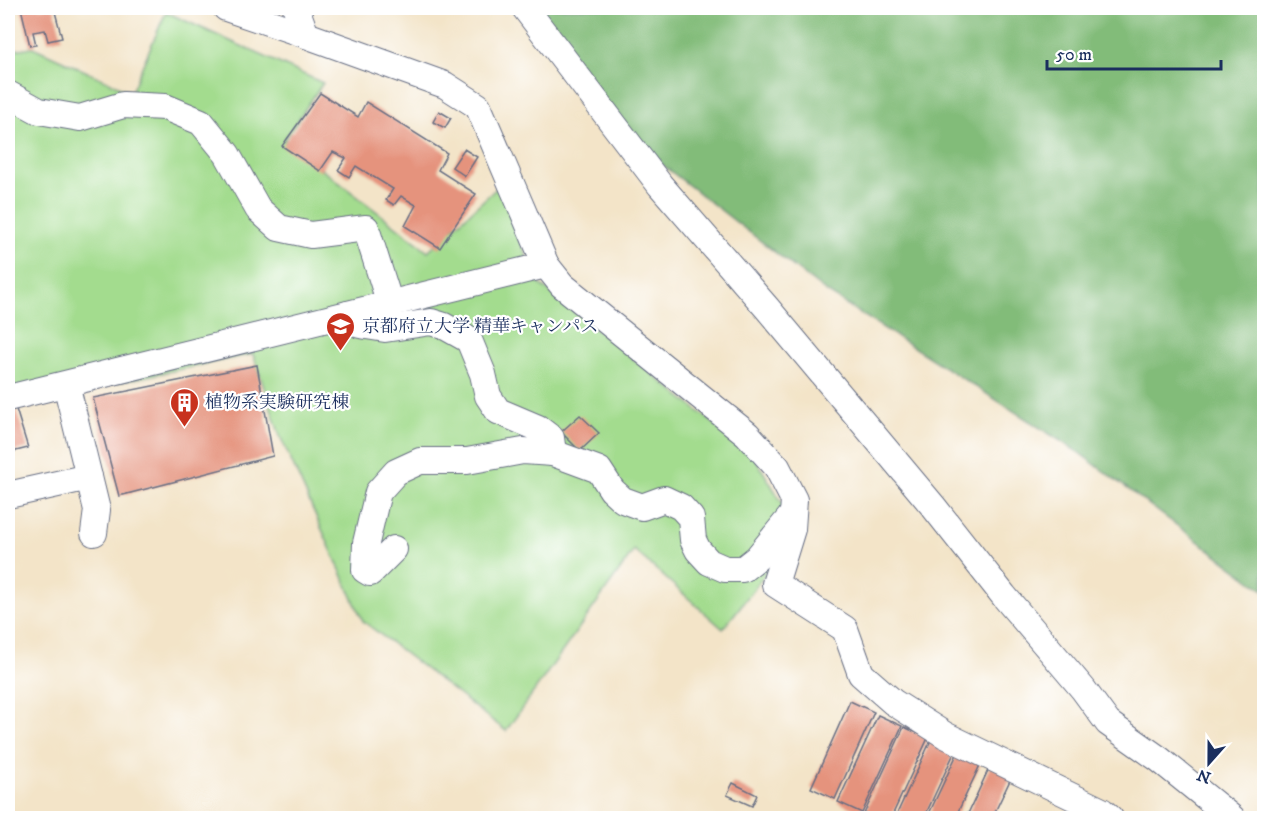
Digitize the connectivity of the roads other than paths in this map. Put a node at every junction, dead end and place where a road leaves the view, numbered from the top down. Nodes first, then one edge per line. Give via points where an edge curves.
1 (226, 8) edge
2 (296, 8) edge
3 (525, 8) edge
4 (306, 35) junction
5 (10, 88) edge
6 (546, 265) junction
7 (390, 304) junction
8 (348, 314) junction
9 (69, 396) dead end
10 (8, 398) edge
11 (553, 453) junction
12 (89, 477) junction
13 (8, 495) edge
14 (793, 513) junction
15 (94, 532) dead end
16 (394, 549) dead end
17 (1110, 819) edge
18 (1232, 819) edge

1 - 4 street
2 - 4 street
3 - 18 street via 660,185 933,506 1108,723
4 - 6 street via 445,85 478,106
5 - 7 street via 39,111 80,118 123,105 165,107 201,122 227,154 258,209 279,228 311,235 366,228
6 - 7 street
6 - 14 street via 562,285 747,434 777,467 794,500
7 - 8 street
8 - 10 street
8 - 11 street via 360,324 385,329 430,322 469,340 488,396 498,411 538,428 551,438
9 - 12 street
11 - 14 street via 599,470 623,500 642,507 664,499 681,507 691,518 698,550 709,562 725,569 743,568 757,558
11 - 16 street via 524,451 467,461 420,461 396,472 378,492 366,543 365,570 370,573
12 - 13 street
12 - 15 street via 97,510
14 - 17 street via 775,584 845,629 861,674 893,702 945,735 1102,811

